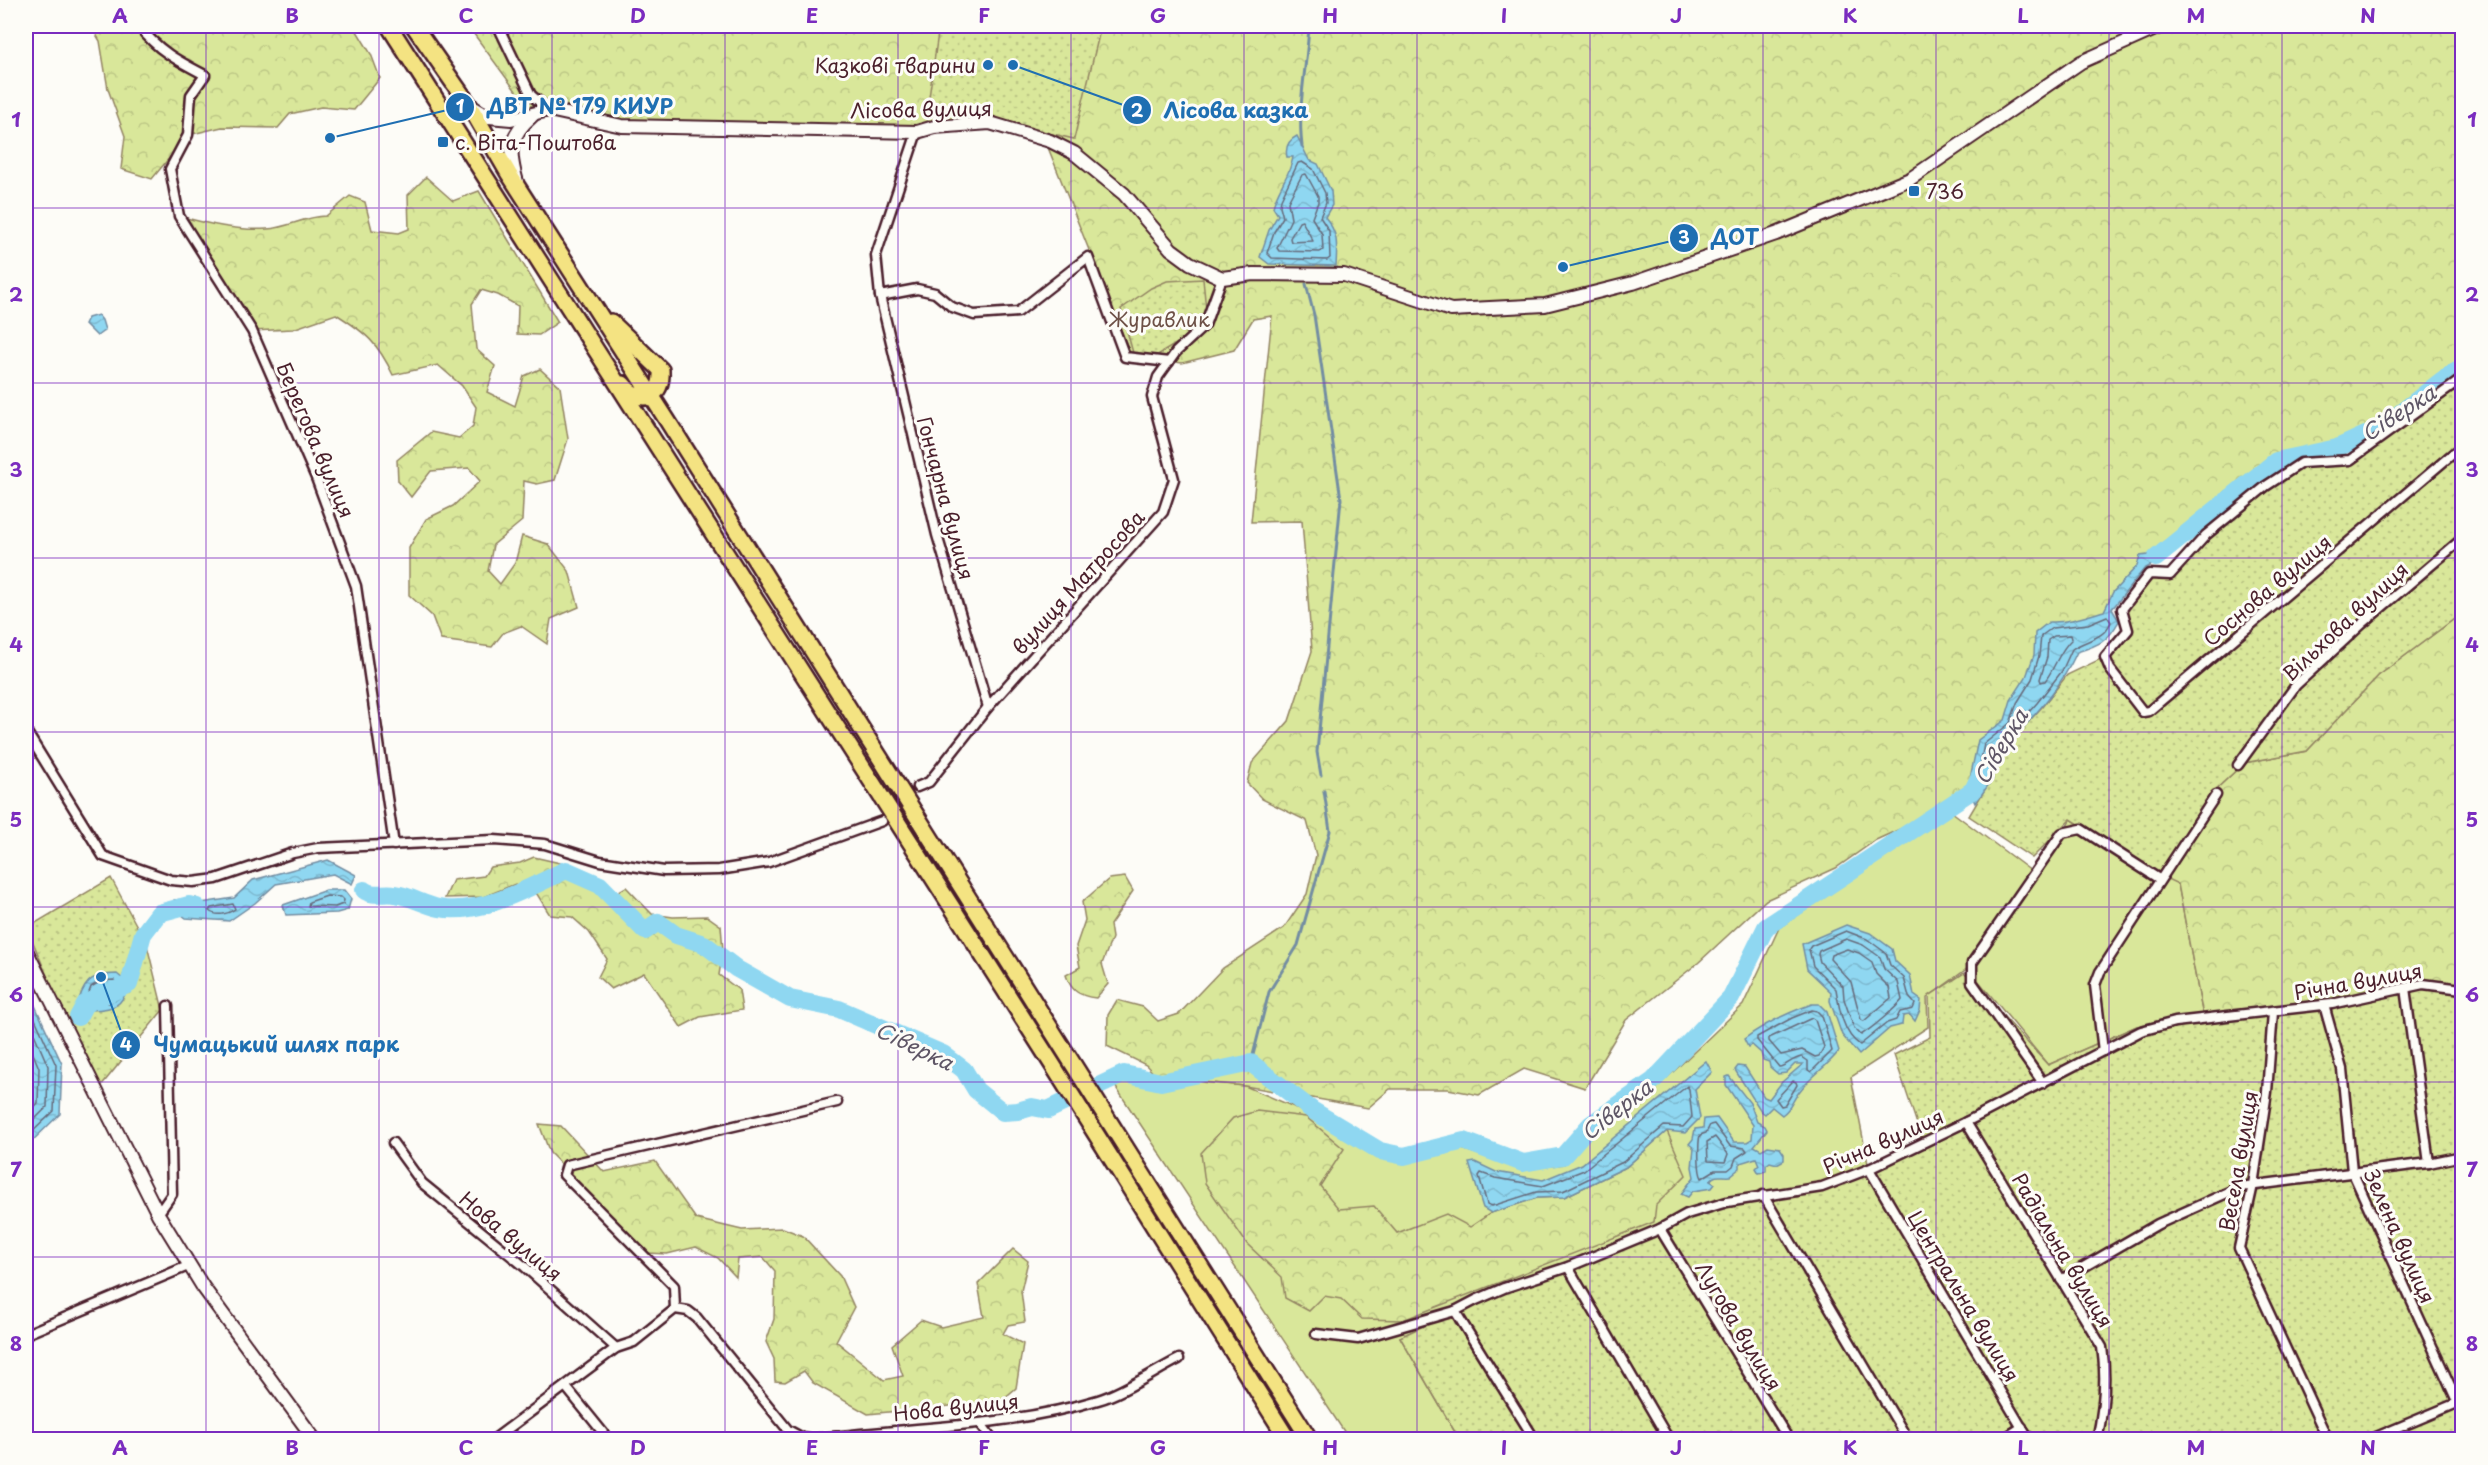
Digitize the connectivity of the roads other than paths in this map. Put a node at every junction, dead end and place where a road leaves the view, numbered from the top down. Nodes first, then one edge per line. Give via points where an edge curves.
1 (139, 26) edge
2 (389, 26) edge
3 (414, 26) edge
4 (498, 26) edge
5 (2162, 26) edge
6 (469, 105) junction
7 (549, 110) junction
8 (534, 114) junction
9 (917, 132) junction
10 (519, 189) junction
11 (1222, 278) junction
12 (880, 296) junction
13 (596, 309) junction
14 (584, 334) junction
15 (1169, 362) junction
16 (2463, 379) edge
17 (652, 396) junction
18 (2463, 446) edge
19 (2463, 539) edge
20 (988, 707) junction
21 (26, 731) edge
22 (2238, 765) dead end
23 (917, 787) dead end
24 (2216, 795) dead end
25 (882, 821) dead end
26 (394, 845) junction
27 (2159, 879) junction
28 (26, 950) edge
29 (2405, 988) junction
30 (2463, 989) edge
31 (2324, 1005) junction
32 (168, 1006) dead end
33 (2272, 1012) junction
34 (2103, 1051) junction
35 (2043, 1083) junction
36 (837, 1102) dead end
37 (1966, 1122) junction
38 (393, 1143) dead end
39 (2463, 1156) edge
40 (2428, 1163) junction
41 (1869, 1169) junction
42 (2352, 1171) junction
43 (2253, 1185) junction
44 (1763, 1195) junction
45 (158, 1214) junction
46 (1660, 1229) junction
47 (189, 1266) junction
48 (1568, 1267) junction
49 (2061, 1280) junction
50 (675, 1309) junction
51 (1455, 1311) junction
52 (26, 1334) edge
53 (1316, 1334) dead end
54 (616, 1348) junction
55 (1179, 1359) dead end
56 (566, 1387) junction
57 (2460, 1402) edge
58 (981, 1424) junction
59 (2022, 1427) junction
60 (315, 1440) edge
61 (493, 1440) edge
62 (609, 1440) edge
63 (993, 1440) edge
64 (1288, 1440) edge
65 (1310, 1440) edge
66 (1535, 1440) edge
67 (1669, 1440) edge
68 (1789, 1440) edge
69 (1908, 1440) edge
70 (2002, 1440) edge
71 (2029, 1440) edge
72 (2097, 1440) edge
73 (2328, 1440) edge
74 (2369, 1440) edge

1 - 26 street, Берегова вулиця via 171,58 205,75 191,95 188,135 170,170 179,216 252,331 316,478 356,586
2 - 14 highway
3 - 6 highway
4 - 7 street via 531,95
5 - 11 street via 2081,62 1910,179 1776,234 1633,283 1545,305 1451,310 1344,275 1253,274
6 - 8 street, Лісова вулиця via 489,117 511,119
6 - 10 highway
7 - 8 street, Лісова вулиця
7 - 9 street, Лісова вулиця via 622,126
8 - 10 street via 518,127 512,141
9 - 11 street, Лісова вулиця via 990,123 1058,145 1074,153 1124,194 1171,249
9 - 12 street, Гончарна вулиця via 876,255
10 - 13 highway
11 - 15 street, вулиця Матросова via 1205,325
12 - 15 street via 917,289 934,293 952,307 974,315 1018,312 1088,257 1125,357
12 - 20 street, Гончарна вулиця via 937,535
13 - 17 highway
13 - 17 highway via 661,370 658,388
14 - 17 highway via 627,389 637,397
14 - 64 highway
15 - 20 street, вулиця Матросова via 1158,377 1152,397 1174,479 1163,512
16 - 18 street, Соснова вулиця via 2350,460 2301,463 2205,535 2170,575 2149,574 2122,609 2128,630 2105,657 2110,669 2143,712 2149,711
17 - 65 highway
19 - 22 street, Вільхова вулиця via 2296,685
20 - 23 street, вулиця Матросова via 929,782
21 - 26 street via 103,856 171,880 216,879 306,850
24 - 27 street
25 - 26 street via 769,862 719,870 664,871 600,861 545,844 494,840
27 - 34 street via 2095,985
27 - 35 street via 2081,829 2062,833 1972,963 1972,981
28 - 45 street
29 - 30 street, Річна вулиця via 2423,984
29 - 31 street, Річна вулиця
29 - 40 street
31 - 33 street, Річна вулиця
31 - 42 street, Зелена вулиця via 2342,1070
32 - 45 street via 172,1194
33 - 34 street, Річна вулиця via 2175,1022 2141,1031
33 - 43 street, Весела вулиця via 2267,1092
34 - 35 street, Річна вулиця
35 - 37 street, Річна вулиця
36 - 50 street via 567,1165 564,1175 674,1286
37 - 41 street, Річна вулиця
37 - 49 street, Радіальна вулиця
38 - 54 street, Нова вулиця via 422,1183
39 - 40 street
40 - 42 street
41 - 44 street, Річна вулиця via 1822,1187
41 - 59 street, Центральна вулиця
42 - 43 street
42 - 57 street, Зелена вулиця
43 - 49 street via 2240,1187 2158,1224
43 - 73 street, Весела вулиця via 2239,1248
44 - 46 street, Річна вулиця via 1687,1214
44 - 69 street
45 - 47 street
46 - 48 street, Річна вулиця
46 - 68 street, Лугова вулиця
47 - 52 street
47 - 60 street
48 - 51 street, Річна вулиця via 1504,1288
48 - 67 street
49 - 72 street, Радіальна вулиця via 2102,1347 2104,1408
50 - 54 street via 634,1342
50 - 58 street, Нова вулиця via 688,1311 697,1318 788,1430 799,1436 812,1439
51 - 53 street, Річна вулиця via 1358,1339
51 - 66 street
54 - 56 street
55 - 58 street, Нова вулиця via 1100,1400
56 - 61 street
56 - 62 street
57 - 74 street
58 - 63 street
59 - 70 street
59 - 71 street, Центральна вулиця

